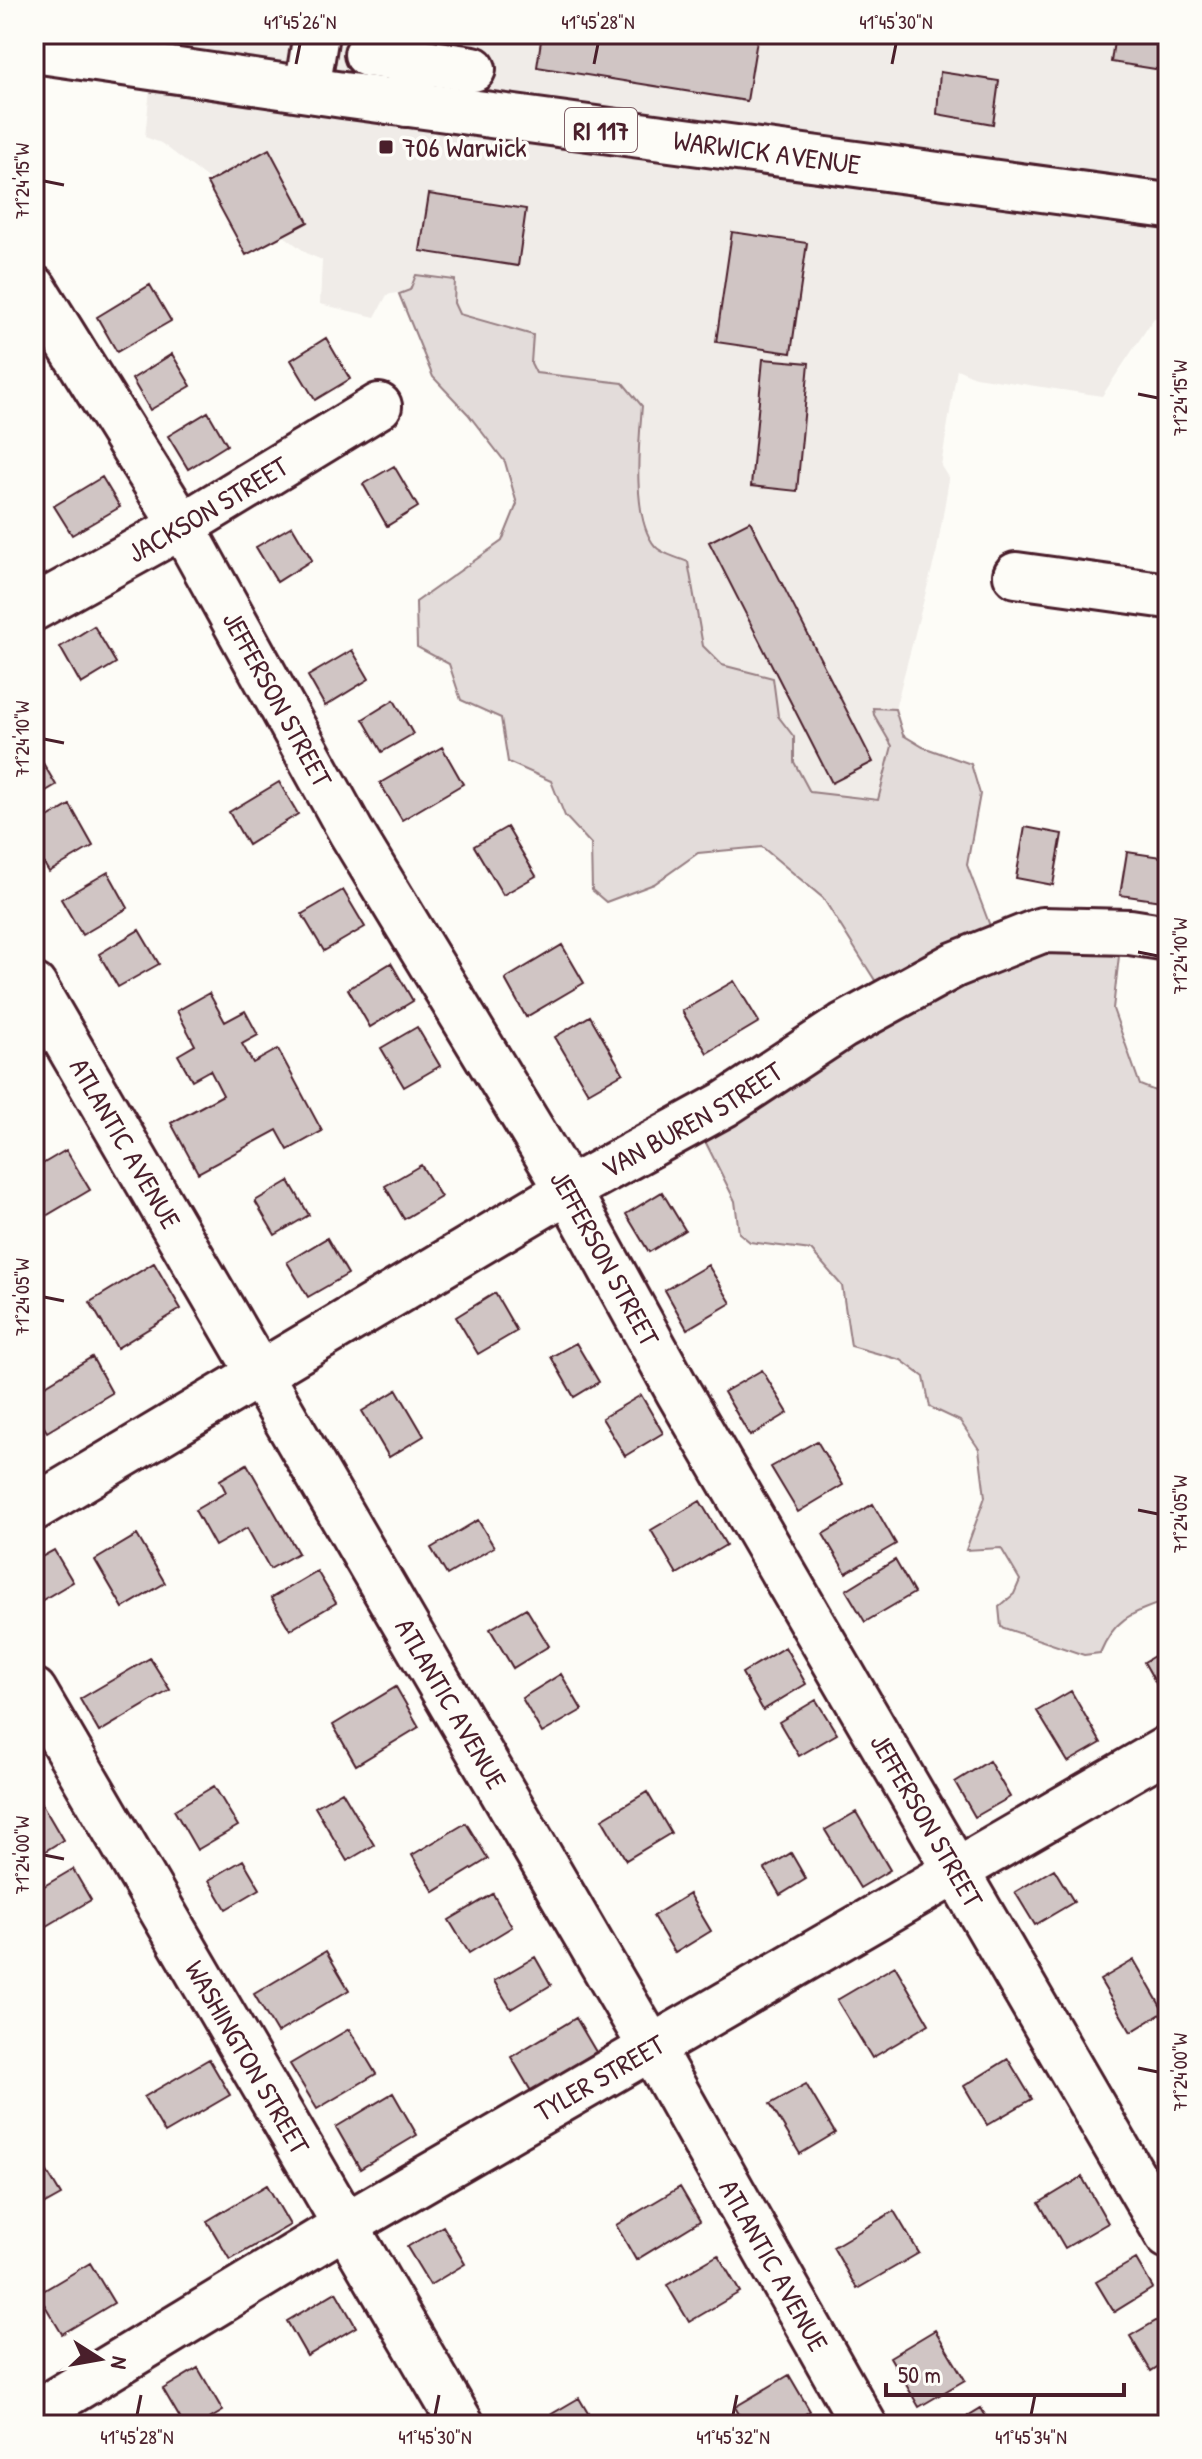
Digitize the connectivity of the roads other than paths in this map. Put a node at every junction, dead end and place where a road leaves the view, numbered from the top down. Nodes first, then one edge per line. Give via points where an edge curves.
1 (316, 34) edge
2 (34, 50) edge
3 (367, 54) dead end
4 (411, 60) junction
5 (473, 69) dead end
6 (307, 89) junction
7 (406, 104) junction
8 (1168, 206) edge
9 (34, 288) edge
10 (379, 406) dead end
11 (182, 526) junction
12 (1016, 575) dead end
13 (1168, 596) edge
14 (34, 608) edge
15 (1168, 938) edge
16 (34, 986) edge
17 (568, 1190) junction
18 (260, 1372) junction
19 (34, 1508) edge
20 (34, 1691) edge
21 (1168, 1748) edge
22 (956, 1872) junction
23 (652, 2049) junction
24 (344, 2226) junction
25 (1168, 2236) edge
26 (43, 2407) edge
27 (462, 2425) edge
28 (864, 2425) edge

1 - 6 street
2 - 6 street, WARWICK AVENUE / RI 117
3 - 4 street
4 - 5 street
4 - 7 street
6 - 7 street, WARWICK AVENUE / RI 117
7 - 8 street, WARWICK AVENUE / RI 117
9 - 11 street, JEFFERSON STREET
10 - 11 street, JACKSON STREET
11 - 14 street, JACKSON STREET
11 - 17 street, JEFFERSON STREET via 351,832
12 - 13 street
15 - 17 street, VAN BUREN STREET via 1042,930 954,965 843,1026 725,1104
16 - 18 street, ATLANTIC AVENUE
17 - 18 street, VAN BUREN STREET
17 - 22 street, JEFFERSON STREET
18 - 19 street, VAN BUREN STREET
18 - 23 street, ATLANTIC AVENUE
20 - 24 street, WASHINGTON STREET
21 - 22 street, TYLER STREET
22 - 23 street, TYLER STREET
22 - 25 street, JEFFERSON STREET
23 - 24 street, TYLER STREET
23 - 28 street, ATLANTIC AVENUE
24 - 26 street, TYLER STREET
24 - 27 street, WASHINGTON STREET

